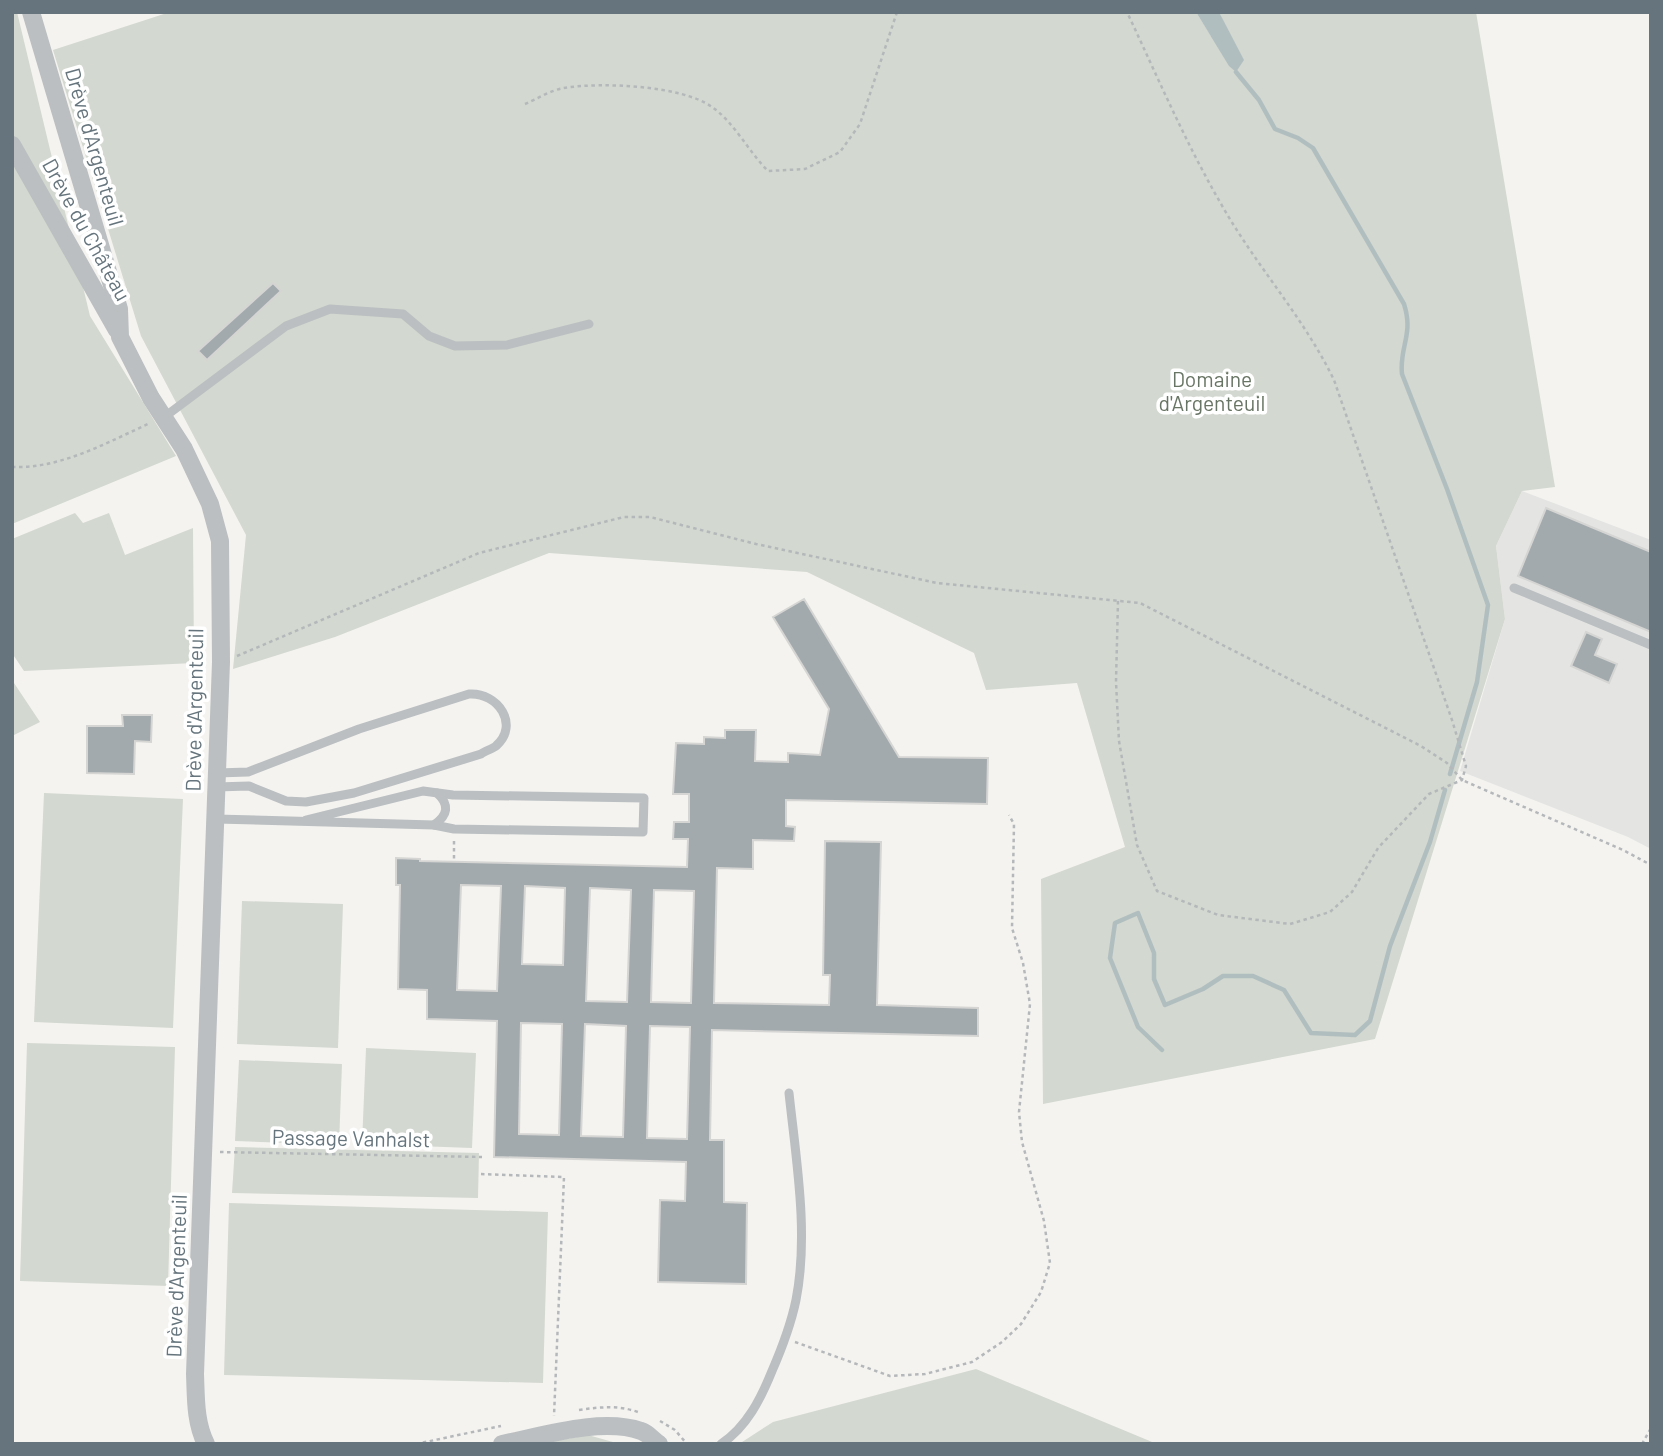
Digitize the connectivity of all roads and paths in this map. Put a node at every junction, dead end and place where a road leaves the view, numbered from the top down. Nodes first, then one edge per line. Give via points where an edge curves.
1 (31, 12) edge
2 (897, 12) edge
3 (1127, 12) edge
4 (525, 104) dead end
5 (12, 145) edge
6 (589, 324) dead end
7 (120, 337) junction
8 (163, 418) junction
9 (12, 467) edge
10 (1514, 588) dead end
11 (1118, 601) junction
12 (1651, 645) edge
13 (221, 663) junction
14 (216, 780) junction
15 (1462, 780) junction
16 (436, 792) junction
17 (1009, 815) dead end
18 (216, 818) junction
19 (306, 820) junction
20 (434, 825) junction
21 (1651, 865) edge
22 (789, 1093) dead end
23 (220, 1152) dead end
24 (482, 1157) dead end
25 (481, 1174) dead end
26 (785, 1339) junction
27 (1651, 1428) edge
28 (555, 1434) junction
29 (206, 1444) edge
30 (502, 1444) edge
31 (659, 1444) edge
32 (721, 1444) edge
33 (1642, 1444) edge

1 - 7 street, Drève d'Argenteuil via 119,309
2 - 4 path via 860,124 840,152 805,169 768,171 713,107 695,98 649,88 595,85 562,88
3 - 15 path via 1224,210 1318,347 1334,380 1452,720 1466,766
5 - 7 street, Drève du Château
6 - 8 lane via 508,345 455,346 429,336 404,314 330,309 286,326
7 - 8 street, Drève d'Argenteuil
8 - 9 path via 76,456
8 - 13 street, Drève d'Argenteuil via 184,449 210,504 220,541
10 - 12 lane
11 - 13 path via 937,583 650,517 624,517 479,553
11 - 15 path via 1140,604 1186,625 1421,746 1447,763
11 - 15 path via 1119,741 1137,845 1157,891 1218,915 1290,924 1330,912 1352,892 1378,848 1429,794
13 - 14 street, Drève d'Argenteuil
14 - 14 lane via 469,694 494,699 505,719 504,734 496,746 481,754 342,796 286,801 249,786
14 - 18 street, Drève d'Argenteuil
15 - 21 path
16 - 19 lane via 409,794
16 - 20 lane via 446,810
16 - 20 lane via 644,798 643,832
17 - 26 path via 1014,824 1012,928 1030,1004 1020,1112 1022,1142 1044,1221 1049,1263 1041,1292 1021,1324 1002,1342 972,1362 925,1374 890,1376
18 - 19 lane
18 - 29 street, Drève d'Argenteuil via 195,1374 200,1432
19 - 20 lane
22 - 26 lane via 800,1245 796,1299
23 - 24 path, Passage Vanhalst
25 - 28 path via 564,1177
26 - 32 lane via 755,1409
27 - 33 path
28 - 30 street
28 - 31 street via 617,1426 643,1432

